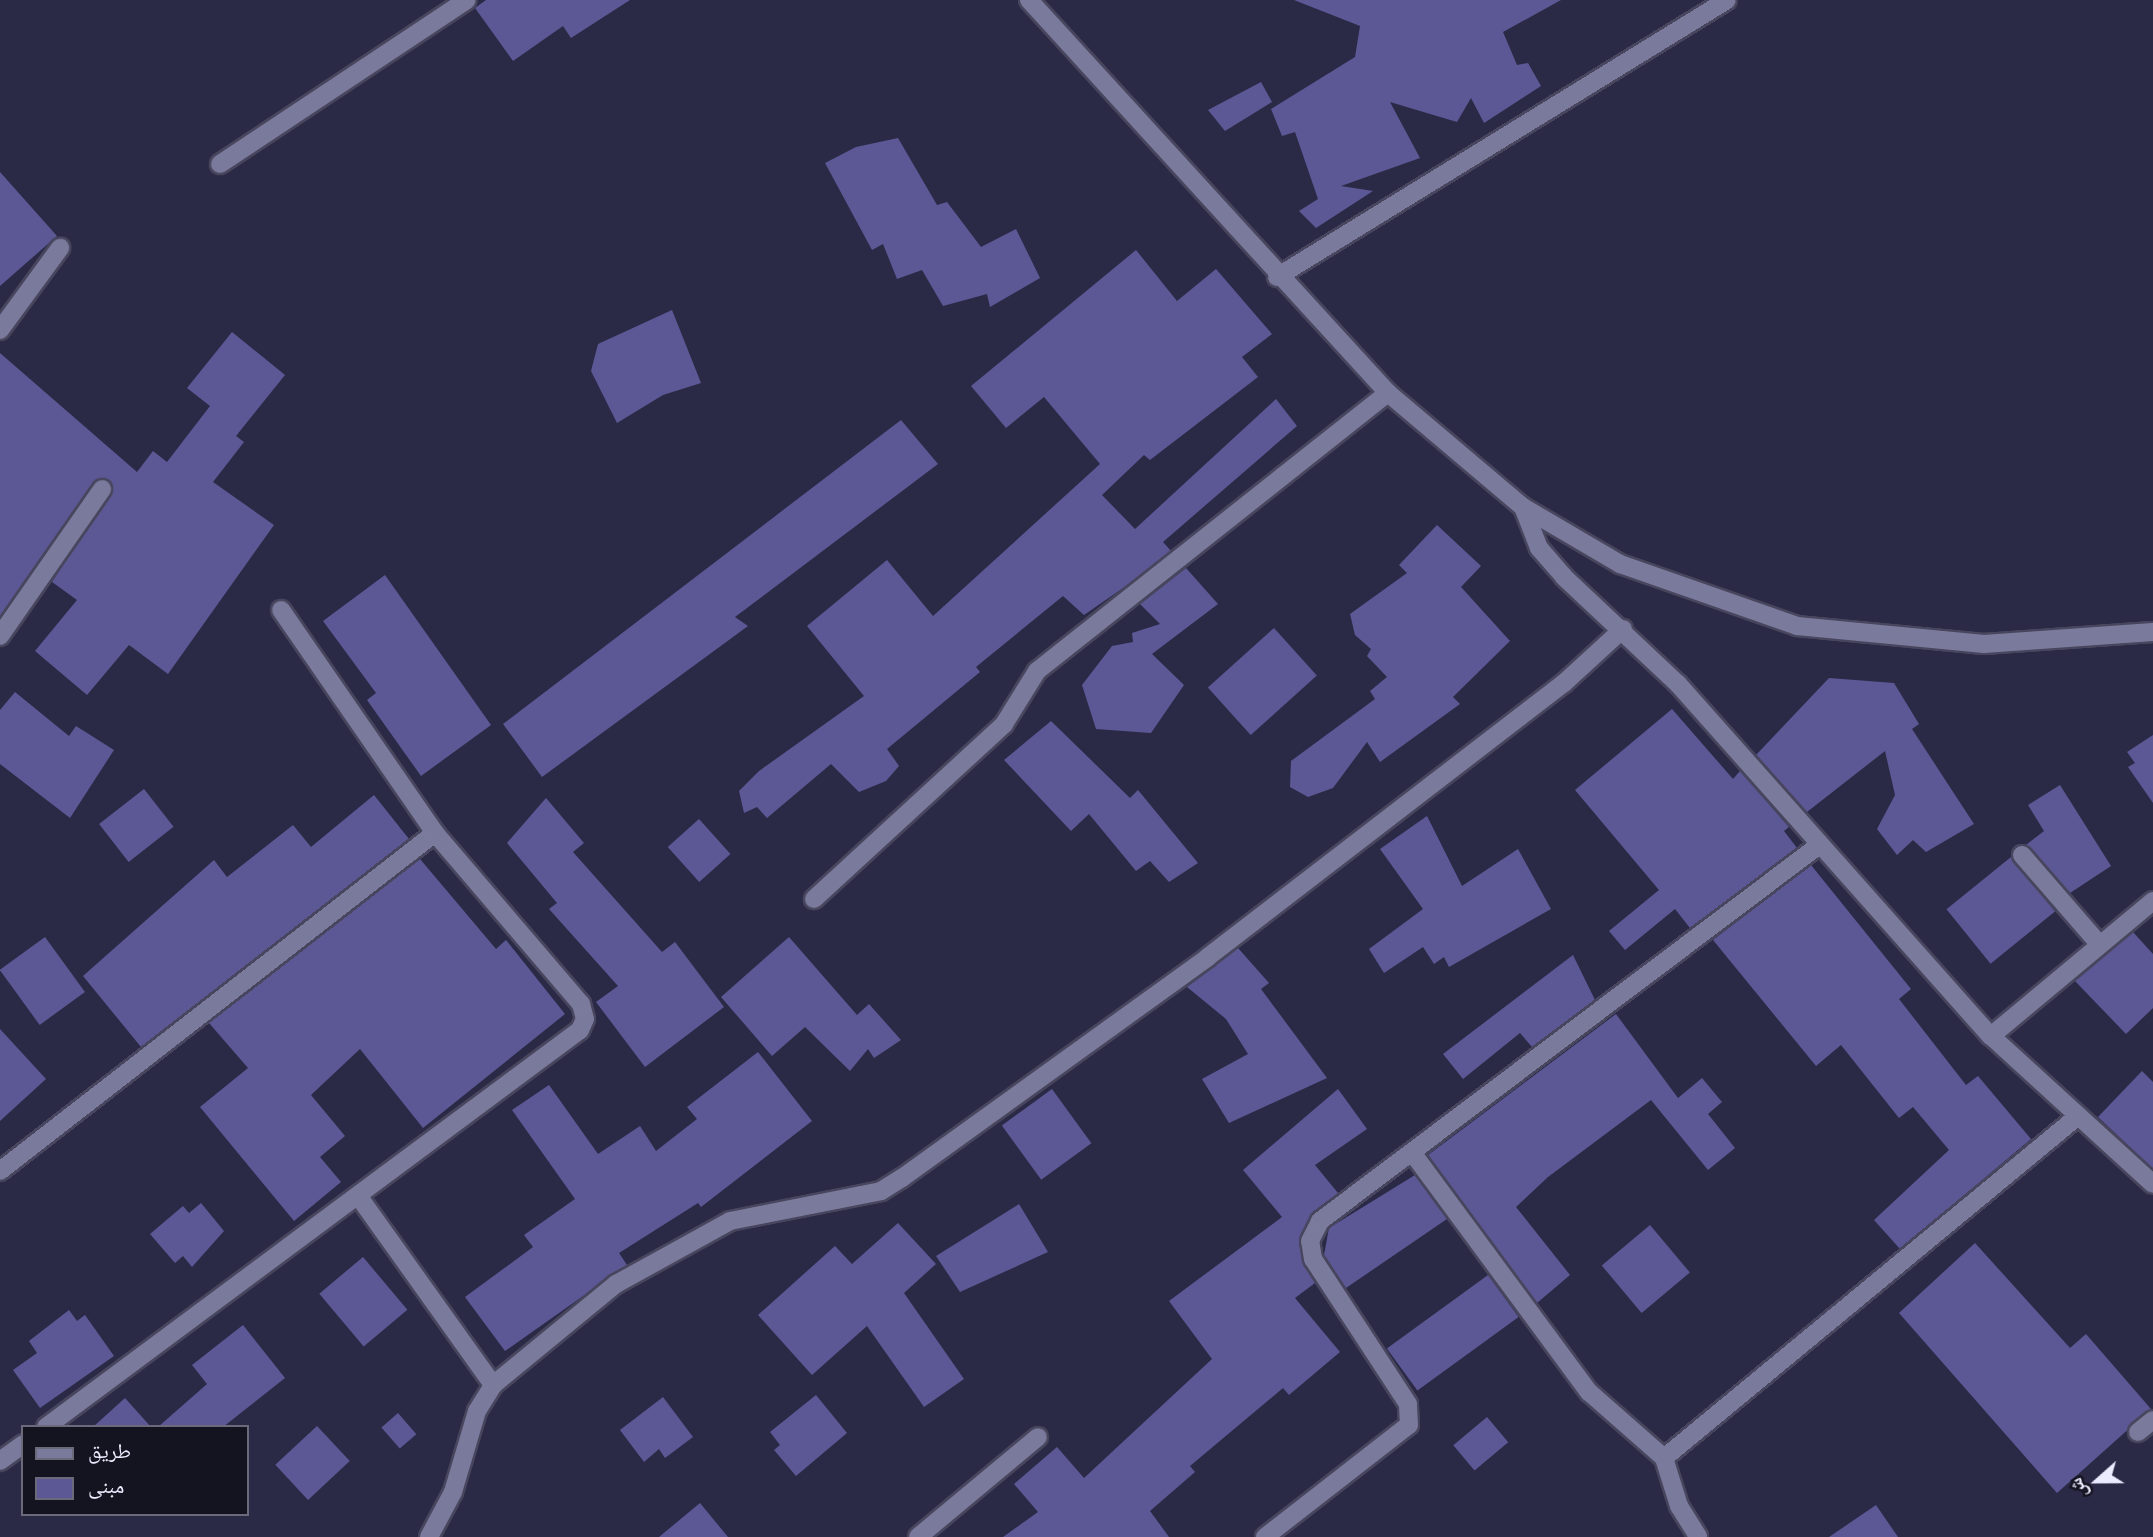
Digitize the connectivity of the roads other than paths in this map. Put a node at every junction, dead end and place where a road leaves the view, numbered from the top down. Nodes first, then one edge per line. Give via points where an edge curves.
1 (467, 0) edge
2 (1029, 0) edge
3 (1727, 0) edge
4 (220, 164) dead end
5 (60, 248) dead end
6 (1277, 277) junction
7 (0, 330) edge
8 (1388, 393) junction
9 (102, 489) dead end
10 (1523, 507) junction
11 (281, 610) dead end
12 (1623, 629) junction
13 (2153, 632) edge
14 (0, 636) edge
15 (435, 833) junction
16 (1818, 846) junction
17 (2022, 855) dead end
18 (814, 898) dead end
19 (2153, 901) edge
20 (2099, 944) junction
21 (1991, 1036) junction
22 (2077, 1117) junction
23 (1413, 1155) junction
24 (0, 1171) edge
25 (2153, 1184) edge
26 (359, 1197) junction
27 (494, 1385) junction
28 (2153, 1420) edge
29 (49, 1425) edge
30 (2138, 1432) dead end
31 (1038, 1437) dead end
32 (21, 1445) edge
33 (1664, 1458) junction
34 (0, 1461) edge
35 (429, 1537) edge
36 (918, 1537) edge
37 (1265, 1537) edge
38 (1698, 1537) edge

1 - 4 street
2 - 6 street
3 - 6 street
5 - 7 street
6 - 8 street
8 - 10 street
8 - 18 street via 1037,671 1004,724
9 - 14 street
10 - 12 street via 1539,548
10 - 13 street via 1620,564 1797,626 1984,644
11 - 15 street
12 - 16 street
12 - 27 street via 1564,683 1229,940 902,1178 881,1191 730,1221 616,1284
15 - 24 street
15 - 26 street via 562,979 586,1019 547,1059
16 - 21 street
16 - 23 street
17 - 20 street
19 - 20 street
20 - 21 street
21 - 22 street
22 - 25 street
22 - 33 street
23 - 33 street via 1589,1392
23 - 37 street via 1321,1221 1310,1241 1313,1259 1408,1404 1409,1424
26 - 27 street
26 - 29 street
27 - 35 street via 477,1411 453,1492
28 - 30 street
31 - 36 street
32 - 34 street
33 - 38 street via 1679,1506

